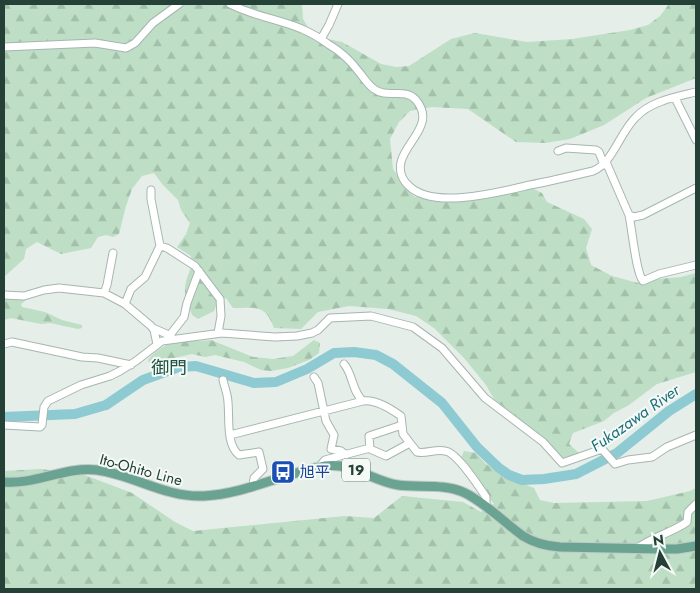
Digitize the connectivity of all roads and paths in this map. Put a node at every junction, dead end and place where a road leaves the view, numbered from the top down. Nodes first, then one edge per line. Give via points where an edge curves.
1 (179, 4) edge
2 (230, 4) edge
3 (338, 4) edge
4 (321, 39) junction
5 (4, 47) edge
6 (696, 92) edge
7 (675, 98) junction
8 (696, 140) edge
9 (558, 151) dead end
10 (605, 164) junction
11 (696, 188) edge
12 (151, 190) dead end
13 (629, 215) junction
14 (160, 246) junction
15 (113, 254) dead end
16 (696, 265) edge
17 (199, 271) junction
18 (104, 293) junction
19 (4, 295) edge
20 (125, 304) junction
21 (153, 328) junction
22 (218, 333) junction
23 (171, 337) junction
24 (4, 344) edge
25 (157, 344) junction
26 (344, 364) dead end
27 (131, 365) junction
28 (314, 376) dead end
29 (223, 380) dead end
30 (363, 401) junction
31 (324, 411) junction
32 (4, 425) edge
33 (402, 425) junction
34 (230, 435) junction
35 (696, 435) edge
36 (410, 443) junction
37 (370, 448) junction
38 (346, 455) junction
39 (318, 468) junction
40 (4, 482) edge
41 (253, 486) junction
42 (696, 504) edge
43 (486, 508) junction
44 (696, 546) edge
45 (636, 549) junction

1 - 5 street via 152,23 126,48 95,43
2 - 4 street via 301,28
3 - 4 street
4 - 10 street via 349,60 373,89 384,93 406,93 415,98 423,116 404,154 401,169 403,179 415,192 456,198 488,194 587,173
6 - 7 street
7 - 8 street
7 - 10 street via 650,106 635,117
9 - 10 street via 566,148 596,150
10 - 13 street
11 - 13 street via 643,215
12 - 14 street
13 - 16 street via 636,261 643,281
14 - 17 street
14 - 20 street via 145,277 131,289
15 - 18 street
17 - 22 street via 220,299
17 - 23 street via 184,317
18 - 19 street via 59,288 28,296
18 - 20 street
20 - 21 street
21 - 23 street
21 - 25 street
22 - 23 street
22 - 35 street via 275,337 312,334 327,320 337,317 371,316 413,327 442,348 485,398 543,442 562,463 604,450 615,464 652,457
23 - 25 street
24 - 27 street via 12,342
25 - 27 street
26 - 30 street
27 - 32 street via 48,401 44,406 42,425 37,428
28 - 31 street
29 - 34 street via 228,395
30 - 31 street
30 - 33 street via 371,401 397,413 402,418
31 - 34 street
31 - 38 street via 334,435 331,449
33 - 36 street via 403,434
33 - 37 street via 369,436
34 - 41 street via 237,454 259,452 263,469 254,478
36 - 37 street via 386,456
36 - 43 street via 419,453 444,450 453,454 486,497
37 - 38 street
38 - 39 street via 325,460
39 - 41 main road, Ito-Ohito Line / 19
39 - 43 main road, Ito-Ohito Line / 19 via 343,466 397,485 460,490
40 - 41 main road, Ito-Ohito Line / 19 via 96,470 190,496 209,496
42 - 45 street via 688,512 687,522
43 - 45 main road, Ito-Ohito Line / 19 via 522,536 537,543 560,547
44 - 45 main road, Ito-Ohito Line / 19

